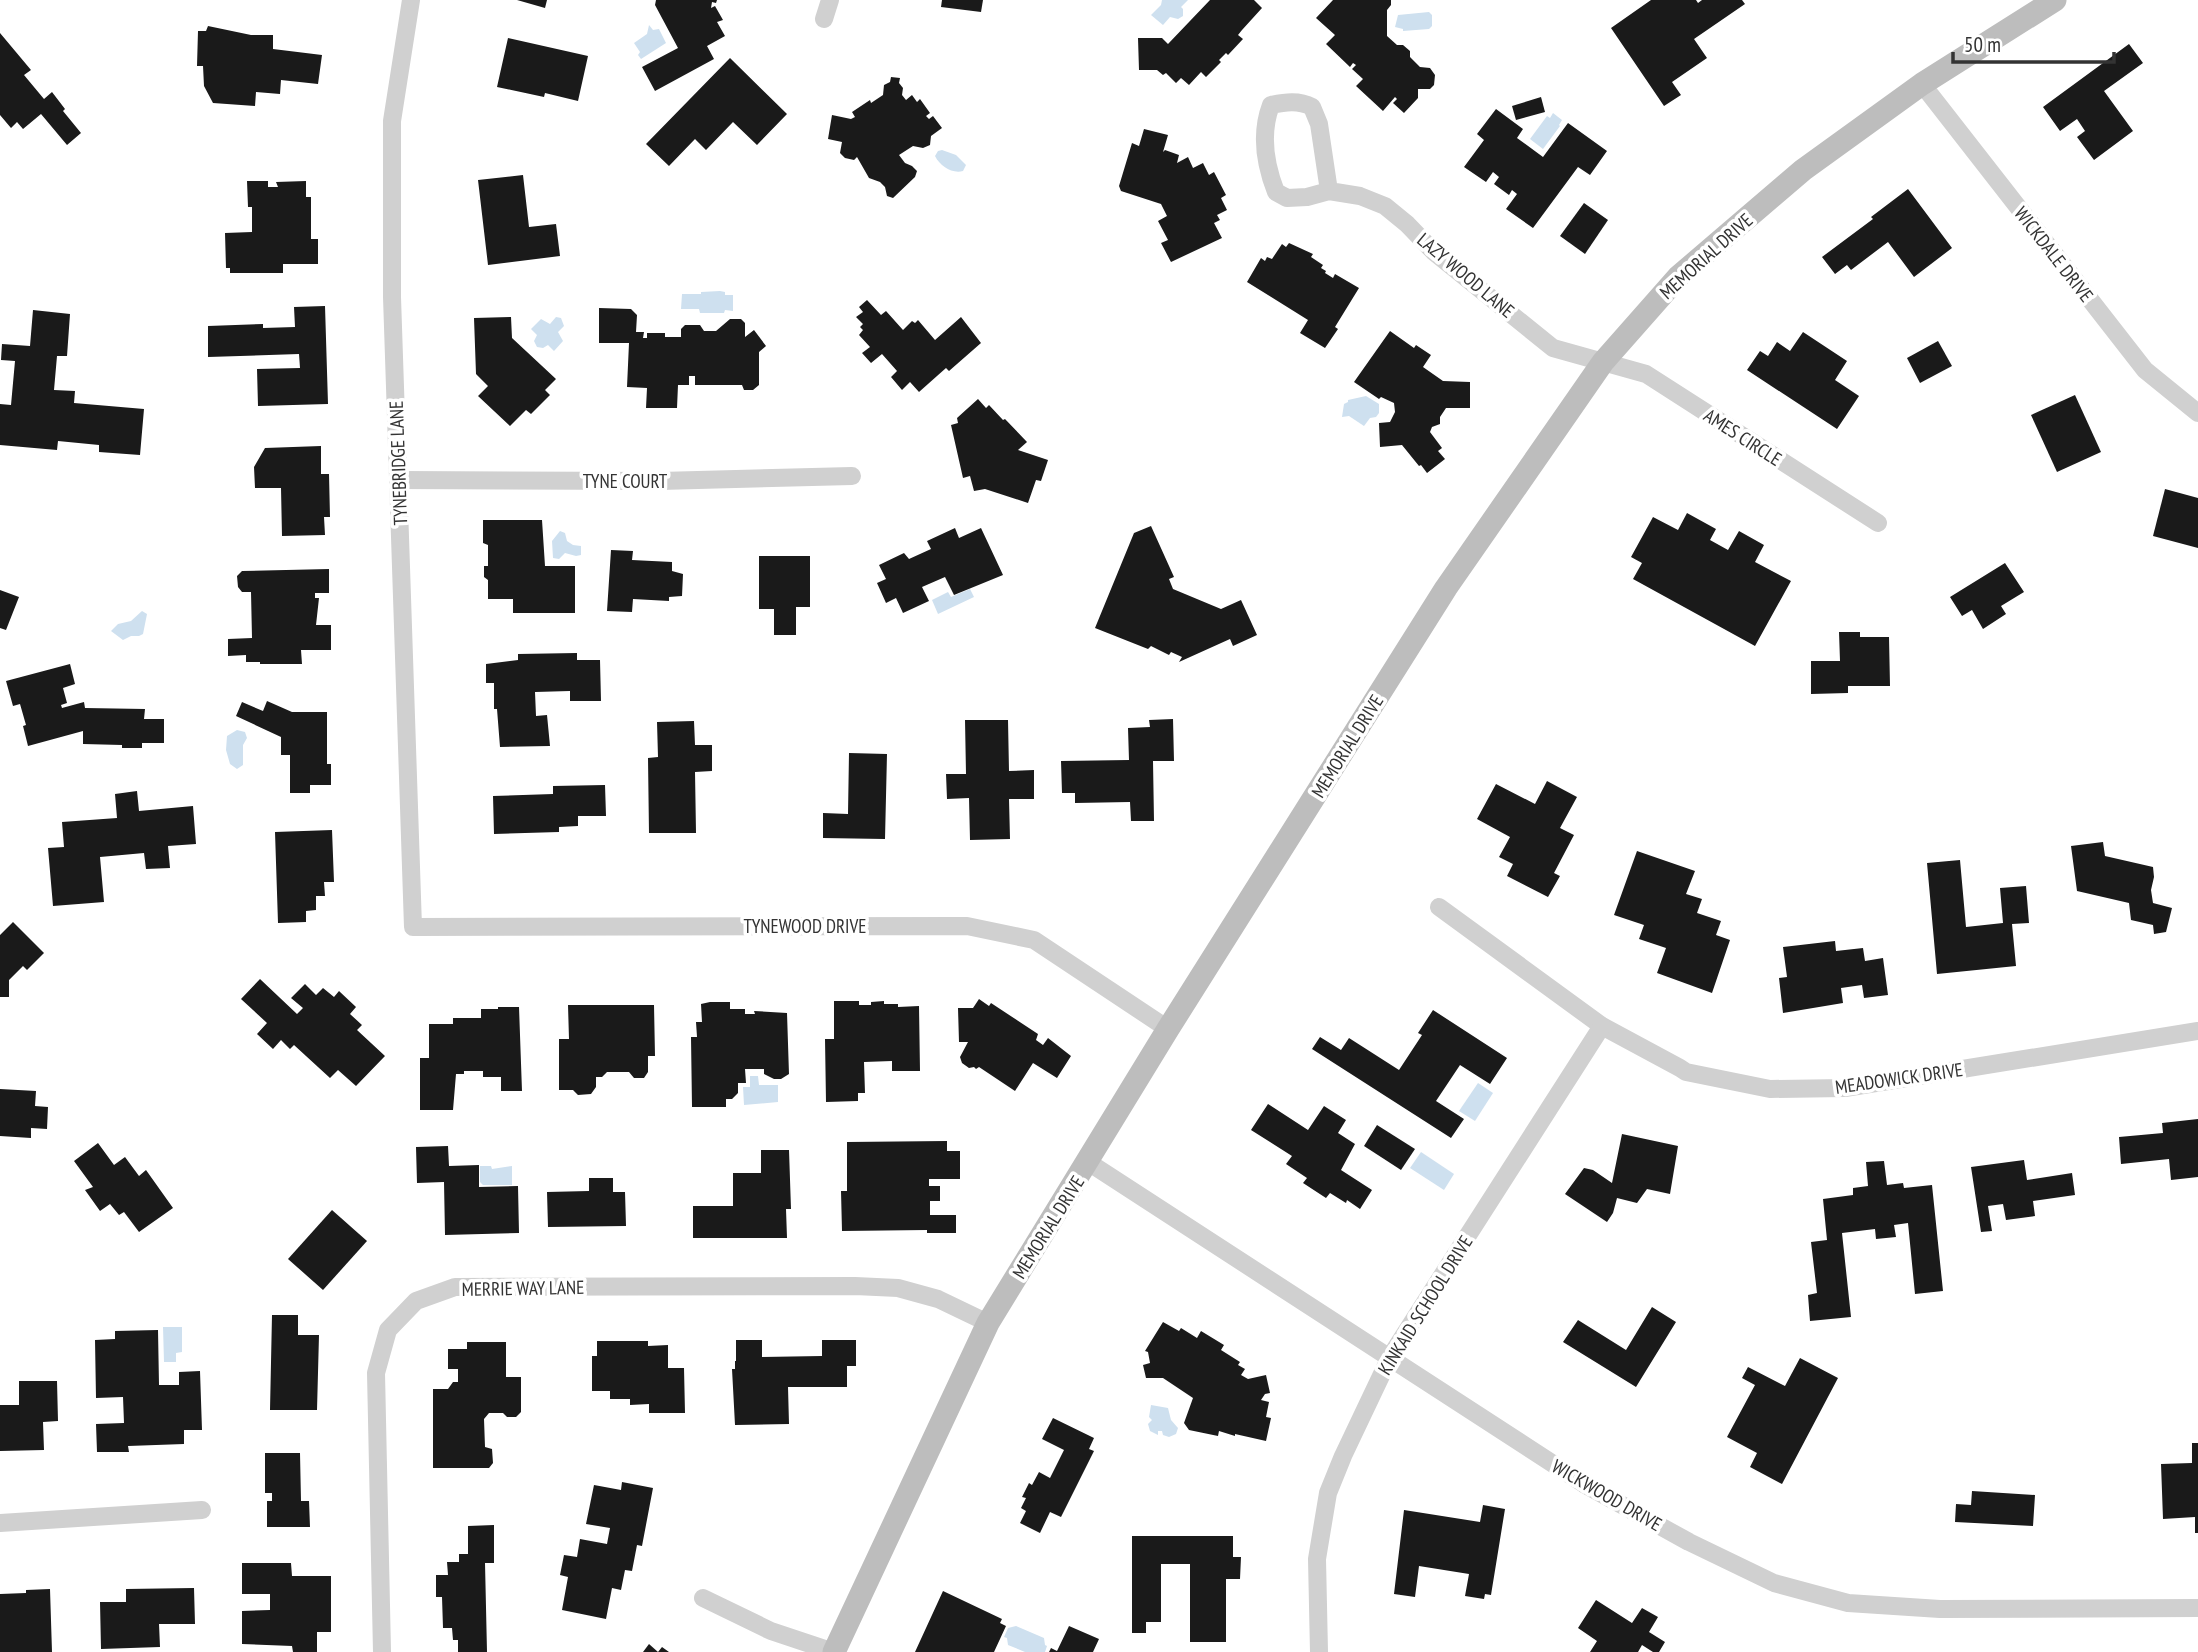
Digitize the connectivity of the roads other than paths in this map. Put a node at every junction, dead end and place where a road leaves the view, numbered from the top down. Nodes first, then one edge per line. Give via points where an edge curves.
1 (411, 0) edge
2 (830, 0) edge
3 (2055, 0) edge
4 (824, 19) dead end
5 (1922, 84) junction
6 (1329, 191) junction
7 (1603, 362) junction
8 (2198, 413) edge
9 (852, 476) dead end
10 (399, 480) junction
11 (1878, 523) dead end
12 (1438, 907) dead end
13 (413, 927) joint
14 (1602, 1026) junction
15 (1168, 1029) junction
16 (2198, 1031) edge
17 (1088, 1163) junction
18 (988, 1324) junction
19 (1390, 1357) junction
20 (202, 1510) dead end
21 (0, 1523) edge
22 (703, 1598) dead end
23 (2198, 1608) edge
24 (382, 1652) edge
25 (834, 1652) edge
26 (1319, 1652) edge

1 - 10 street, TYNEBRIDGE LANE via 392,121
2 - 4 street
3 - 5 street, MEMORIAL DRIVE
5 - 7 street, MEMORIAL DRIVE via 1803,170 1678,277
5 - 8 street, WICKDALE DRIVE via 2145,370
6 - 6 street, LAZY WOOD LANE via 1312,107 1304,102 1271,105 1264,142 1276,192 1287,198
6 - 7 street, LAZY WOOD LANE via 1385,206 1434,252 1553,348
7 - 11 street, AMES CIRCLE via 1646,374
7 - 15 street, MEMORIAL DRIVE via 1446,588
9 - 10 street, TYNE COURT
10 - 13 street, TYNEBRIDGE LANE
12 - 14 street, MEADOWICK DRIVE
13 - 15 street, TYNEWOOD DRIVE via 967,926 1034,940
14 - 16 street, MEADOWICK DRIVE via 1686,1072 1770,1089 1845,1088
14 - 19 street, KINKAID SCHOOL DRIVE
15 - 17 street, MEMORIAL DRIVE
17 - 18 street, MEMORIAL DRIVE
17 - 19 street, WICKWOOD DRIVE
18 - 24 street, MERRIE WAY LANE via 938,1299 898,1288 855,1286 455,1287 416,1301 388,1330 376,1373
18 - 25 street, MEMORIAL DRIVE
19 - 23 street, WICKWOOD DRIVE via 1584,1484 1774,1583 1848,1603 1940,1609
19 - 26 street, KINKAID SCHOOL DRIVE via 1328,1493 1317,1559
20 - 21 street
22 - 25 street via 771,1630

